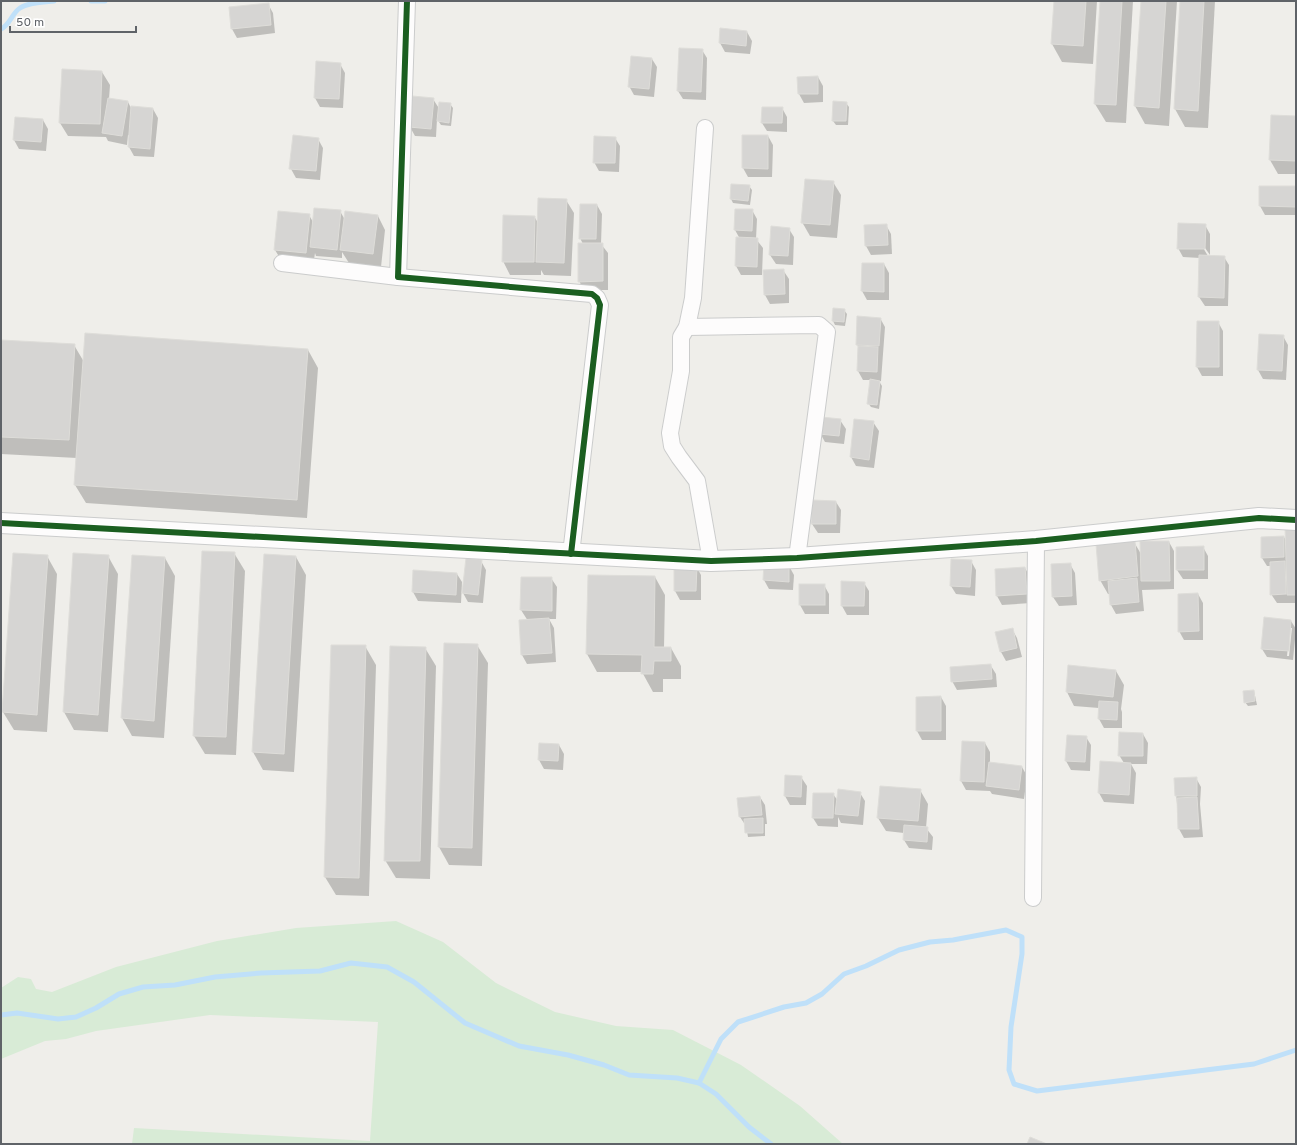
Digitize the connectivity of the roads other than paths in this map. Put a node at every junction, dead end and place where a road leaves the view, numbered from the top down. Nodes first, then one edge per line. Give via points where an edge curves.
1 (407, 1) edge
2 (705, 128) dead end
3 (282, 263) dead end
4 (398, 277) junction
5 (687, 327) junction
6 (1296, 520) edge
7 (1, 522) edge
8 (1036, 541) junction
9 (571, 554) junction
10 (797, 558) junction
11 (711, 561) junction
12 (1033, 898) dead end

1 - 4 street
2 - 5 street via 694,298
3 - 4 street
4 - 9 street via 592,294 597,298 600,305
5 - 10 street via 819,325 827,332
5 - 11 street via 681,337 681,371 670,433 672,446 697,481
6 - 8 street via 1258,518
7 - 9 street
8 - 10 street
8 - 12 street
9 - 11 street
10 - 11 street

